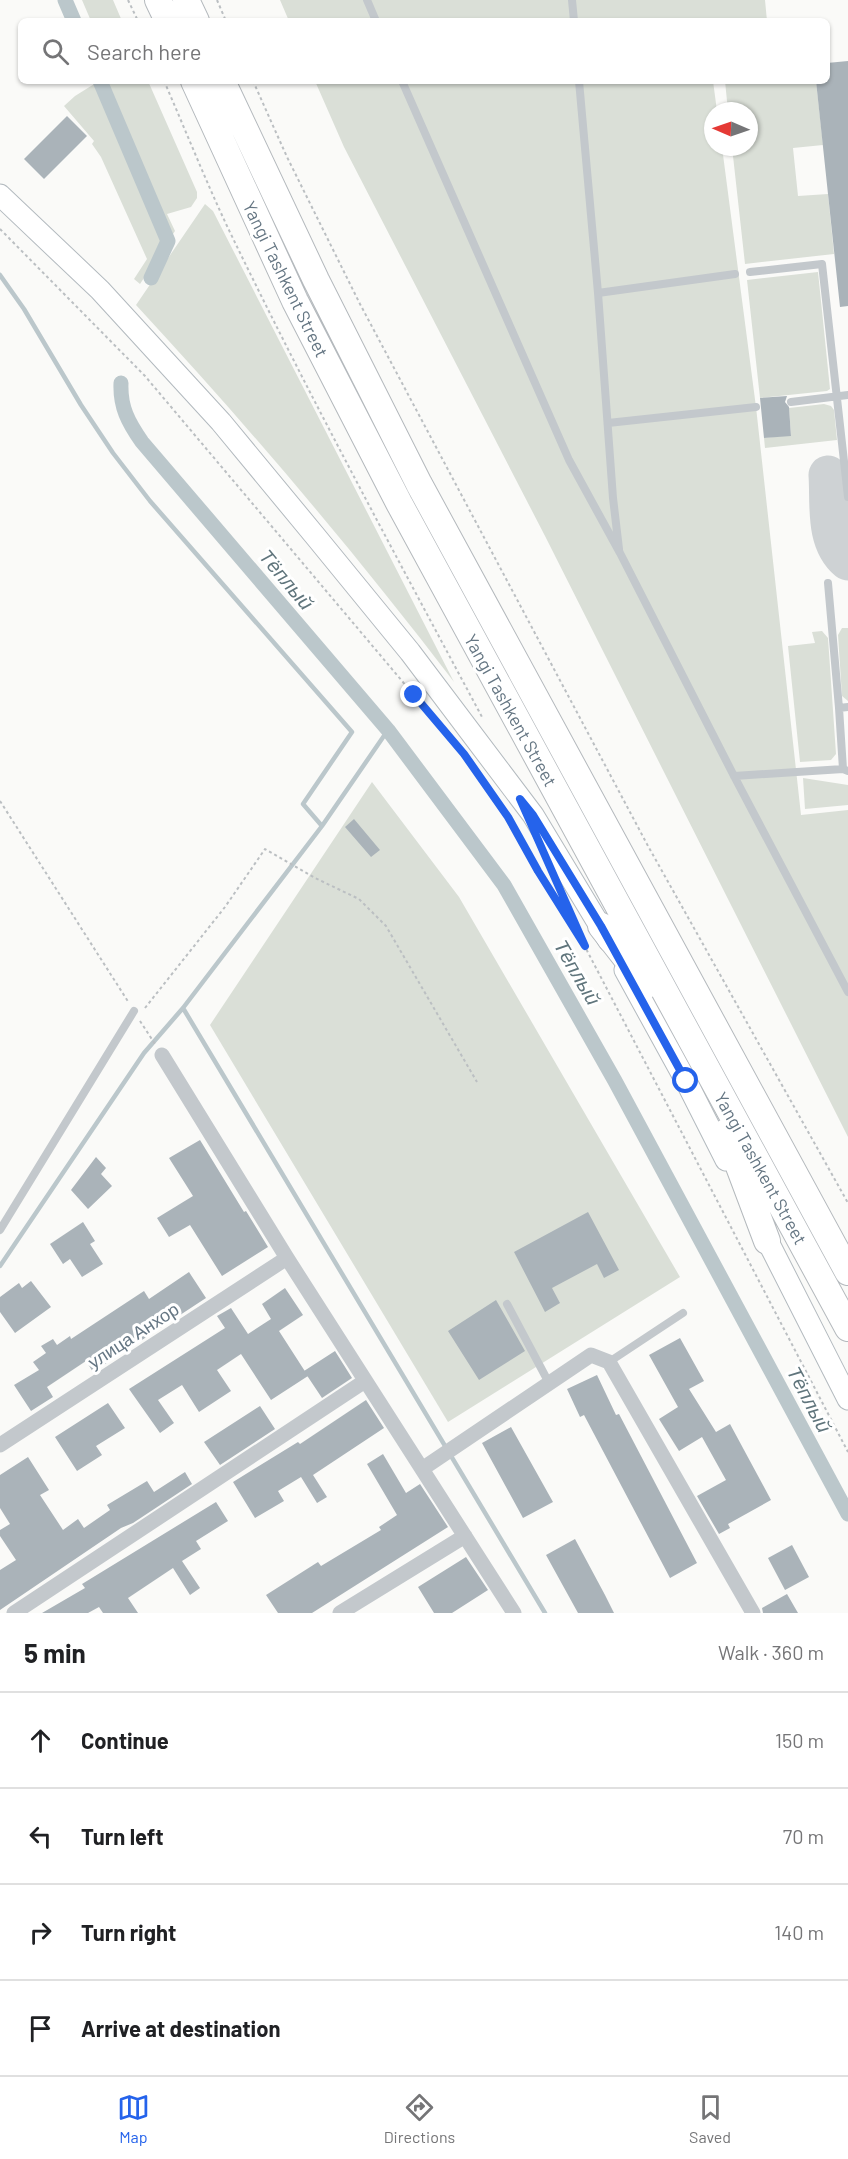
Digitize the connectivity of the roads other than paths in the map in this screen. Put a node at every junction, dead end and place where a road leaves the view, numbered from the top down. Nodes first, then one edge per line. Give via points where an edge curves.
1 (158, 0) edge
2 (186, 0) edge
3 (367, 0) edge
4 (572, 0) edge
5 (167, 18) edge
6 (195, 18) edge
7 (375, 18) edge
8 (574, 18) edge
9 (195, 84) edge
10 (223, 84) edge
11 (403, 84) edge
12 (579, 84) edge
13 (0, 195) edge
14 (750, 272) dead end
15 (735, 274) dead end
16 (598, 293) junction
17 (848, 395) edge
18 (837, 397) junction
19 (791, 402) dead end
20 (756, 407) dead end
21 (608, 423) junction
22 (848, 497) edge
23 (620, 553) junction
24 (828, 583) dead end
25 (848, 707) edge
26 (839, 708) junction
27 (846, 770) edge
28 (734, 776) junction
29 (601, 926) junction
30 (848, 992) edge
31 (136, 1014) road end
32 (694, 1045) junction
33 (162, 1055) road end
34 (0, 1230) edge
35 (767, 1241) junction
36 (287, 1258) junction
37 (848, 1272) edge
38 (507, 1304) dead end
39 (683, 1312) dead end
40 (848, 1328) edge
41 (609, 1362) junction
42 (365, 1381) junction
43 (549, 1383) junction
44 (848, 1399) edge
45 (0, 1445) edge
46 (422, 1469) junction
47 (465, 1536) junction
48 (14, 1613) edge
49 (340, 1613) edge
50 (514, 1613) edge
51 (753, 1613) edge

1 - 5 highway
2 - 6 highway
3 - 7 lane
4 - 8 lane
9 - 32 highway, Yangi Tashkent Street via 346,402
10 - 37 highway, Yangi Tashkent Street via 321,291 419,484
11 - 23 lane via 569,460
12 - 16 lane
13 - 29 main road via 100,290 221,422 410,652 533,815
14 - 18 lane via 822,264
15 - 16 lane
16 - 21 lane
17 - 18 lane
18 - 19 lane
18 - 22 lane
20 - 21 lane
21 - 23 lane
23 - 28 lane
24 - 26 lane
25 - 26 lane
26 - 27 lane
27 - 28 lane
28 - 30 lane
29 - 32 highway
29 - 35 main road
31 - 34 lane
32 - 35 highway
32 - 40 highway, Yangi Tashkent Street
33 - 36 street
35 - 44 main road
36 - 42 street
36 - 45 street, улица Анхор
38 - 43 lane
39 - 41 lane
41 - 43 street via 591,1355
41 - 51 street
42 - 46 street
42 - 48 street
43 - 46 street
46 - 47 street
47 - 49 street
47 - 50 street

